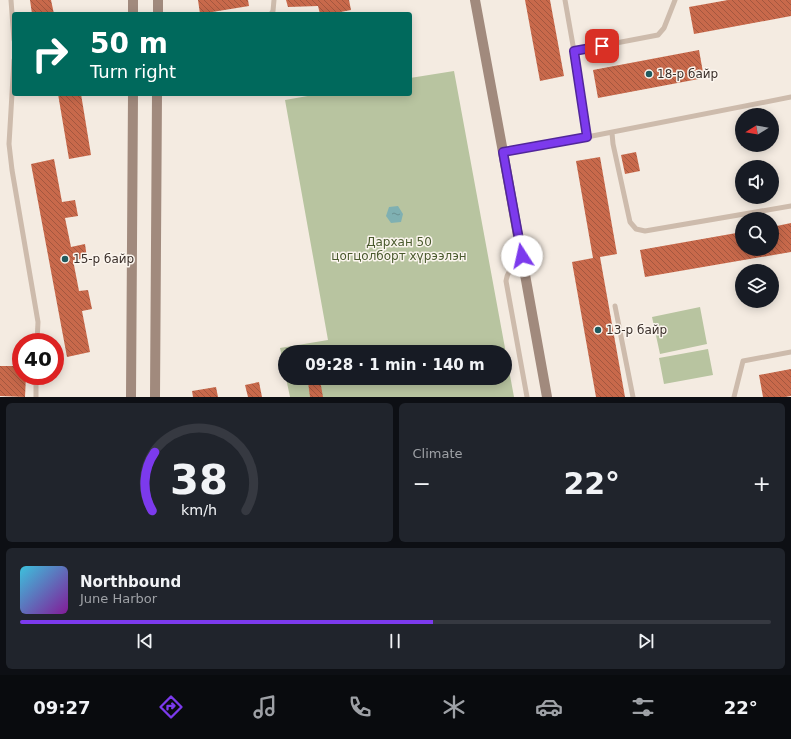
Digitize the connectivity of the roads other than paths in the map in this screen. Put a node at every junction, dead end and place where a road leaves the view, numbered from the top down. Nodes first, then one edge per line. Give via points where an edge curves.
1 (11, 0) edge
2 (133, 0) edge
3 (158, 0) edge
4 (274, 0) edge
5 (475, 0) edge
6 (565, 0) edge
7 (675, 0) edge
8 (133, 12) edge
9 (158, 12) edge
10 (272, 12) edge
11 (12, 13) edge
12 (574, 51) junction
13 (12, 96) edge
14 (133, 96) edge
15 (157, 96) edge
16 (791, 97) edge
17 (612, 133) junction
18 (587, 137) junction
19 (503, 152) junction
20 (791, 206) edge
21 (522, 256) junction
22 (615, 306) dead end
23 (37, 333) edge
24 (791, 352) edge
25 (36, 385) edge
26 (36, 397) edge
27 (132, 397) edge
28 (155, 397) edge
29 (527, 397) edge
30 (547, 397) edge
31 (633, 397) edge
32 (734, 397) edge

1 - 11 lane
2 - 8 main road
3 - 9 main road
4 - 10 lane
5 - 19 main road
6 - 12 lane
7 - 12 lane via 664,28 658,35
12 - 18 lane
13 - 23 lane via 10,144 12,170 38,322
14 - 27 main road
15 - 28 main road
16 - 17 lane
17 - 18 lane
17 - 20 lane via 630,222 636,229 645,231
18 - 19 lane
19 - 21 main road
21 - 29 lane via 509,271 506,281
21 - 30 main road
22 - 31 lane
24 - 32 lane via 743,361
25 - 26 lane

